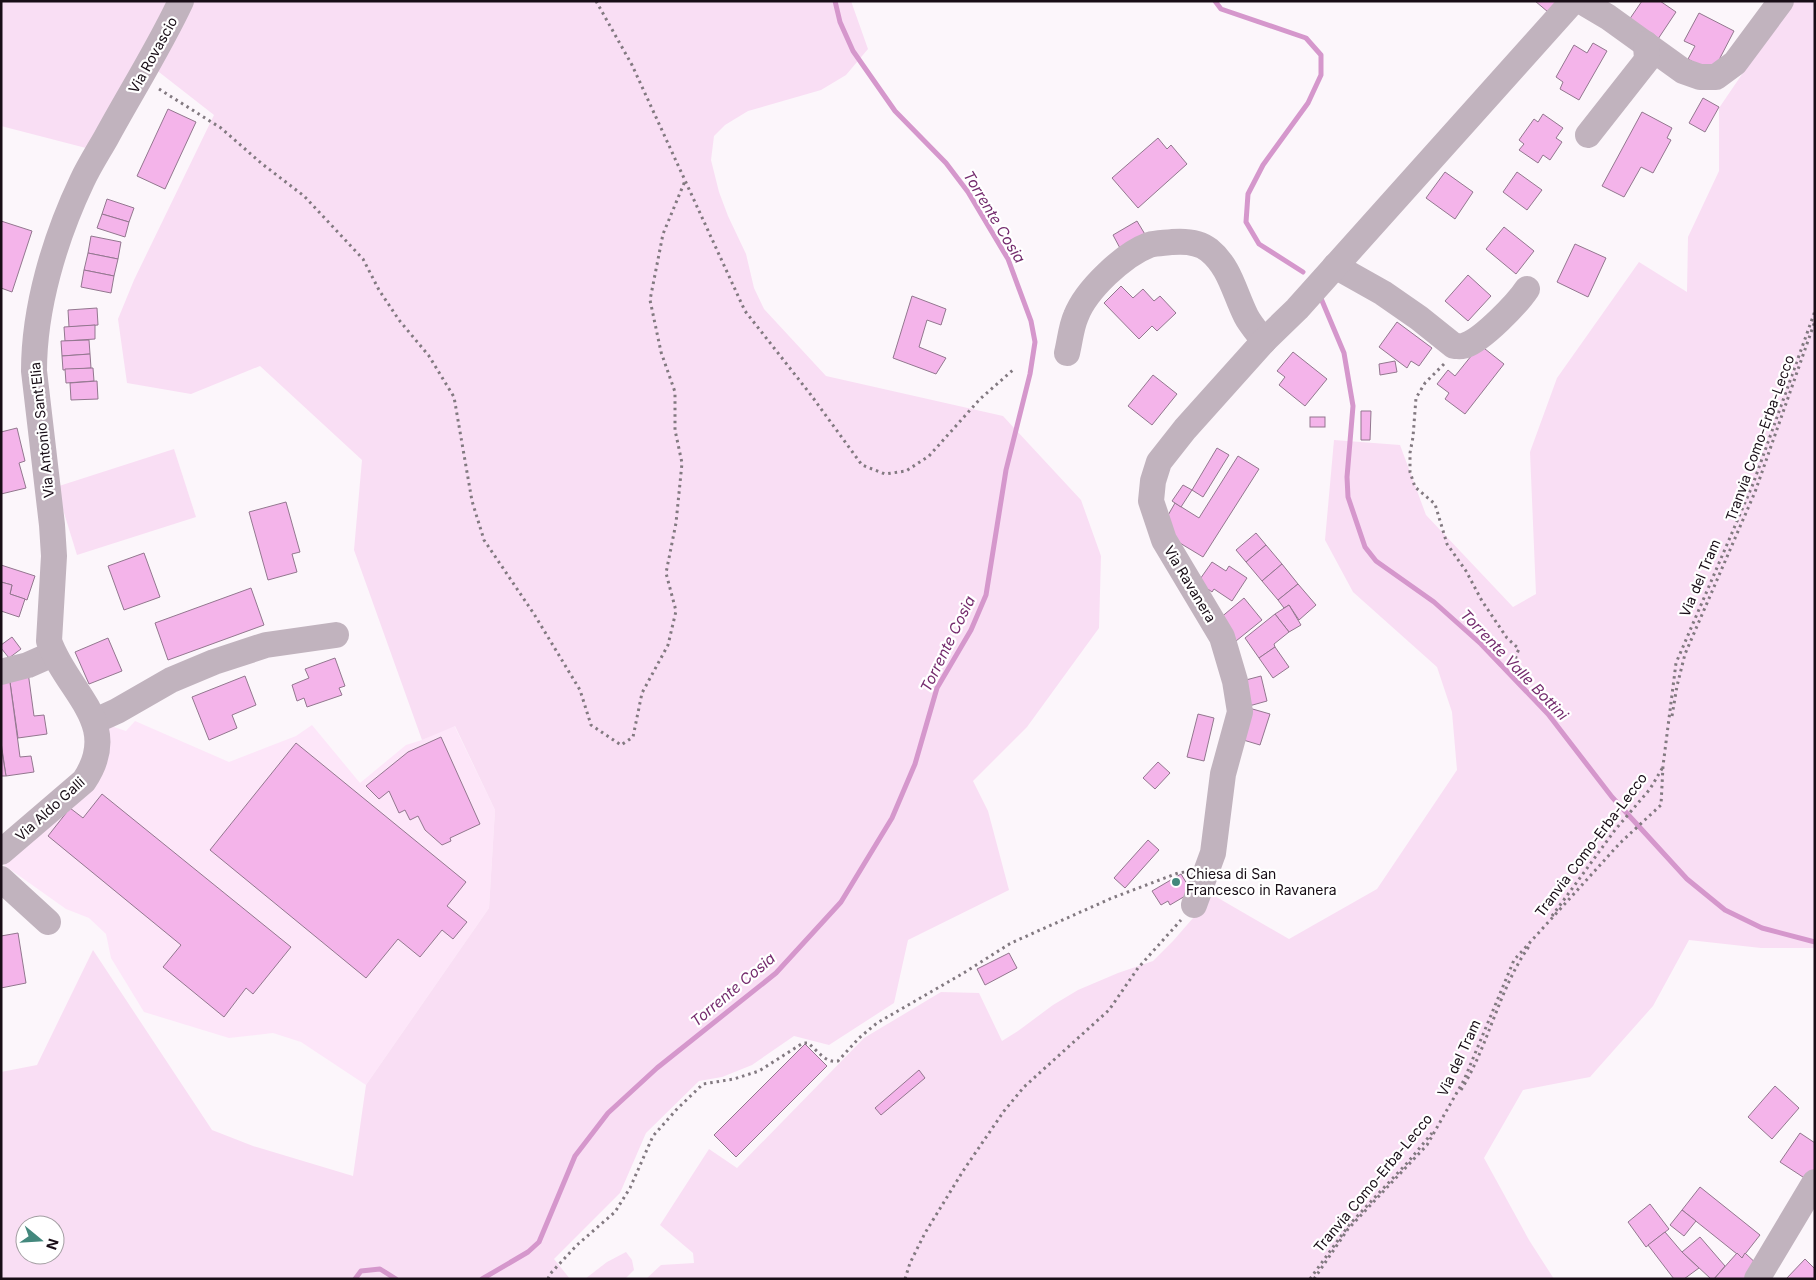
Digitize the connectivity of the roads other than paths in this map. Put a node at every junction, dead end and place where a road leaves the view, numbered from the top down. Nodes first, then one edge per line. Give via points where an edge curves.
1 (181, 1) edge
2 (1573, 1) edge
3 (1581, 1) edge
4 (1781, 1) edge
5 (1646, 44) junction
6 (123, 108) joint
7 (1588, 135) dead end
8 (1330, 272) junction
9 (1527, 289) dead end
10 (1264, 341) junction
11 (1067, 353) dead end
12 (336, 635) dead end
13 (53, 654) junction
14 (1, 672) edge
15 (95, 721) junction
16 (1, 852) edge
17 (1, 878) edge
18 (1194, 904) road end
19 (48, 922) dead end
20 (1815, 1182) edge
21 (1757, 1279) edge

1 - 6 street, Via Rovascio
2 - 8 street, Via Ravanera
3 - 5 street
4 - 5 street via 1735,63 1716,77 1700,77 1683,71
5 - 7 street via 1647,60
6 - 13 street, Via Antonio Sant'Elia via 83,179 66,217 40,309 34,347 54,556 49,642
8 - 9 street via 1383,293 1454,346 1466,346 1485,332
8 - 10 street, Via Ravanera
10 - 11 street via 1246,317 1230,276 1220,261 1208,248 1179,241 1150,245 1125,258 1105,276 1076,316
10 - 18 street, Via Ravanera via 1159,462 1153,481 1151,501 1164,540 1222,637 1240,712 1223,774 1208,871
12 - 15 street via 266,645 214,662 171,680 117,712
13 - 14 street
13 - 15 street, Via Aldo Galli
15 - 16 street, Via Aldo Galli via 97,753 92,770 84,781
17 - 19 street
20 - 21 street

